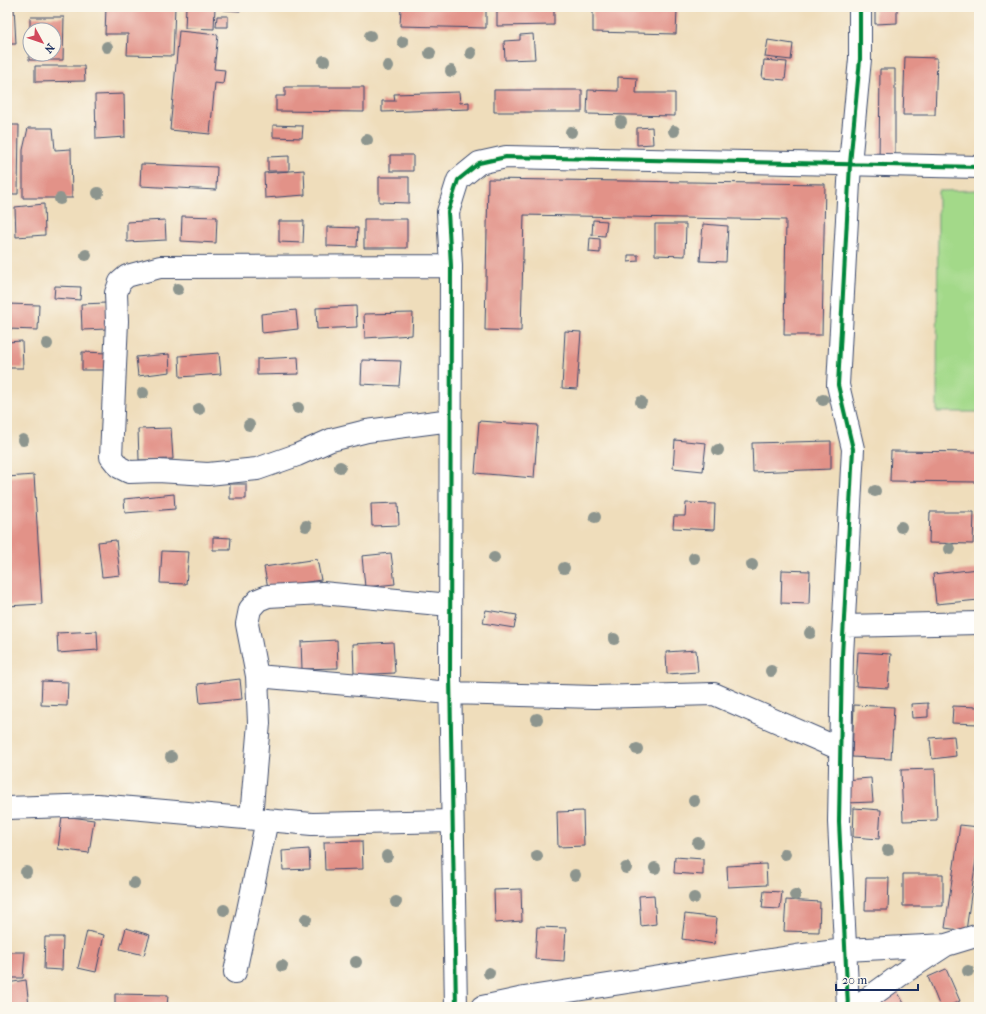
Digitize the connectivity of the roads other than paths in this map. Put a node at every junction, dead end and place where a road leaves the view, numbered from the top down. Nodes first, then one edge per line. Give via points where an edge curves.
1 (860, 7) edge
2 (850, 164) junction
3 (979, 167) edge
4 (451, 266) junction
5 (451, 420) junction
6 (450, 605) junction
7 (979, 623) edge
8 (844, 626) junction
9 (257, 676) junction
10 (450, 693) junction
11 (840, 749) junction
12 (7, 808) edge
13 (259, 819) junction
14 (452, 821) junction
15 (979, 935) edge
16 (946, 945) junction
17 (845, 950) junction
18 (235, 972) dead end
19 (523, 1003) edge
20 (456, 1007) edge
21 (482, 1007) edge
22 (848, 1007) edge
23 (856, 1007) edge

1 - 2 street via 860,59
2 - 3 street
2 - 4 street via 506,157 479,163 458,180 448,212
2 - 8 street via 838,385 853,449
4 - 5 street
4 - 5 street via 160,267 126,276 120,282 116,293 111,457 119,467 129,472 208,474 257,469 331,440 367,430
5 - 6 street
6 - 9 street via 322,593 268,596 258,600 250,609 247,624
6 - 10 street
7 - 8 street
8 - 11 street
9 - 10 street
9 - 13 street
10 - 11 street via 595,697 714,694
10 - 14 street
11 - 17 street via 839,822
12 - 13 street via 97,805
13 - 14 street via 312,824
13 - 18 street
14 - 20 street
15 - 16 street
16 - 17 street
16 - 23 street
17 - 19 street via 796,956
17 - 22 street
19 - 21 street

